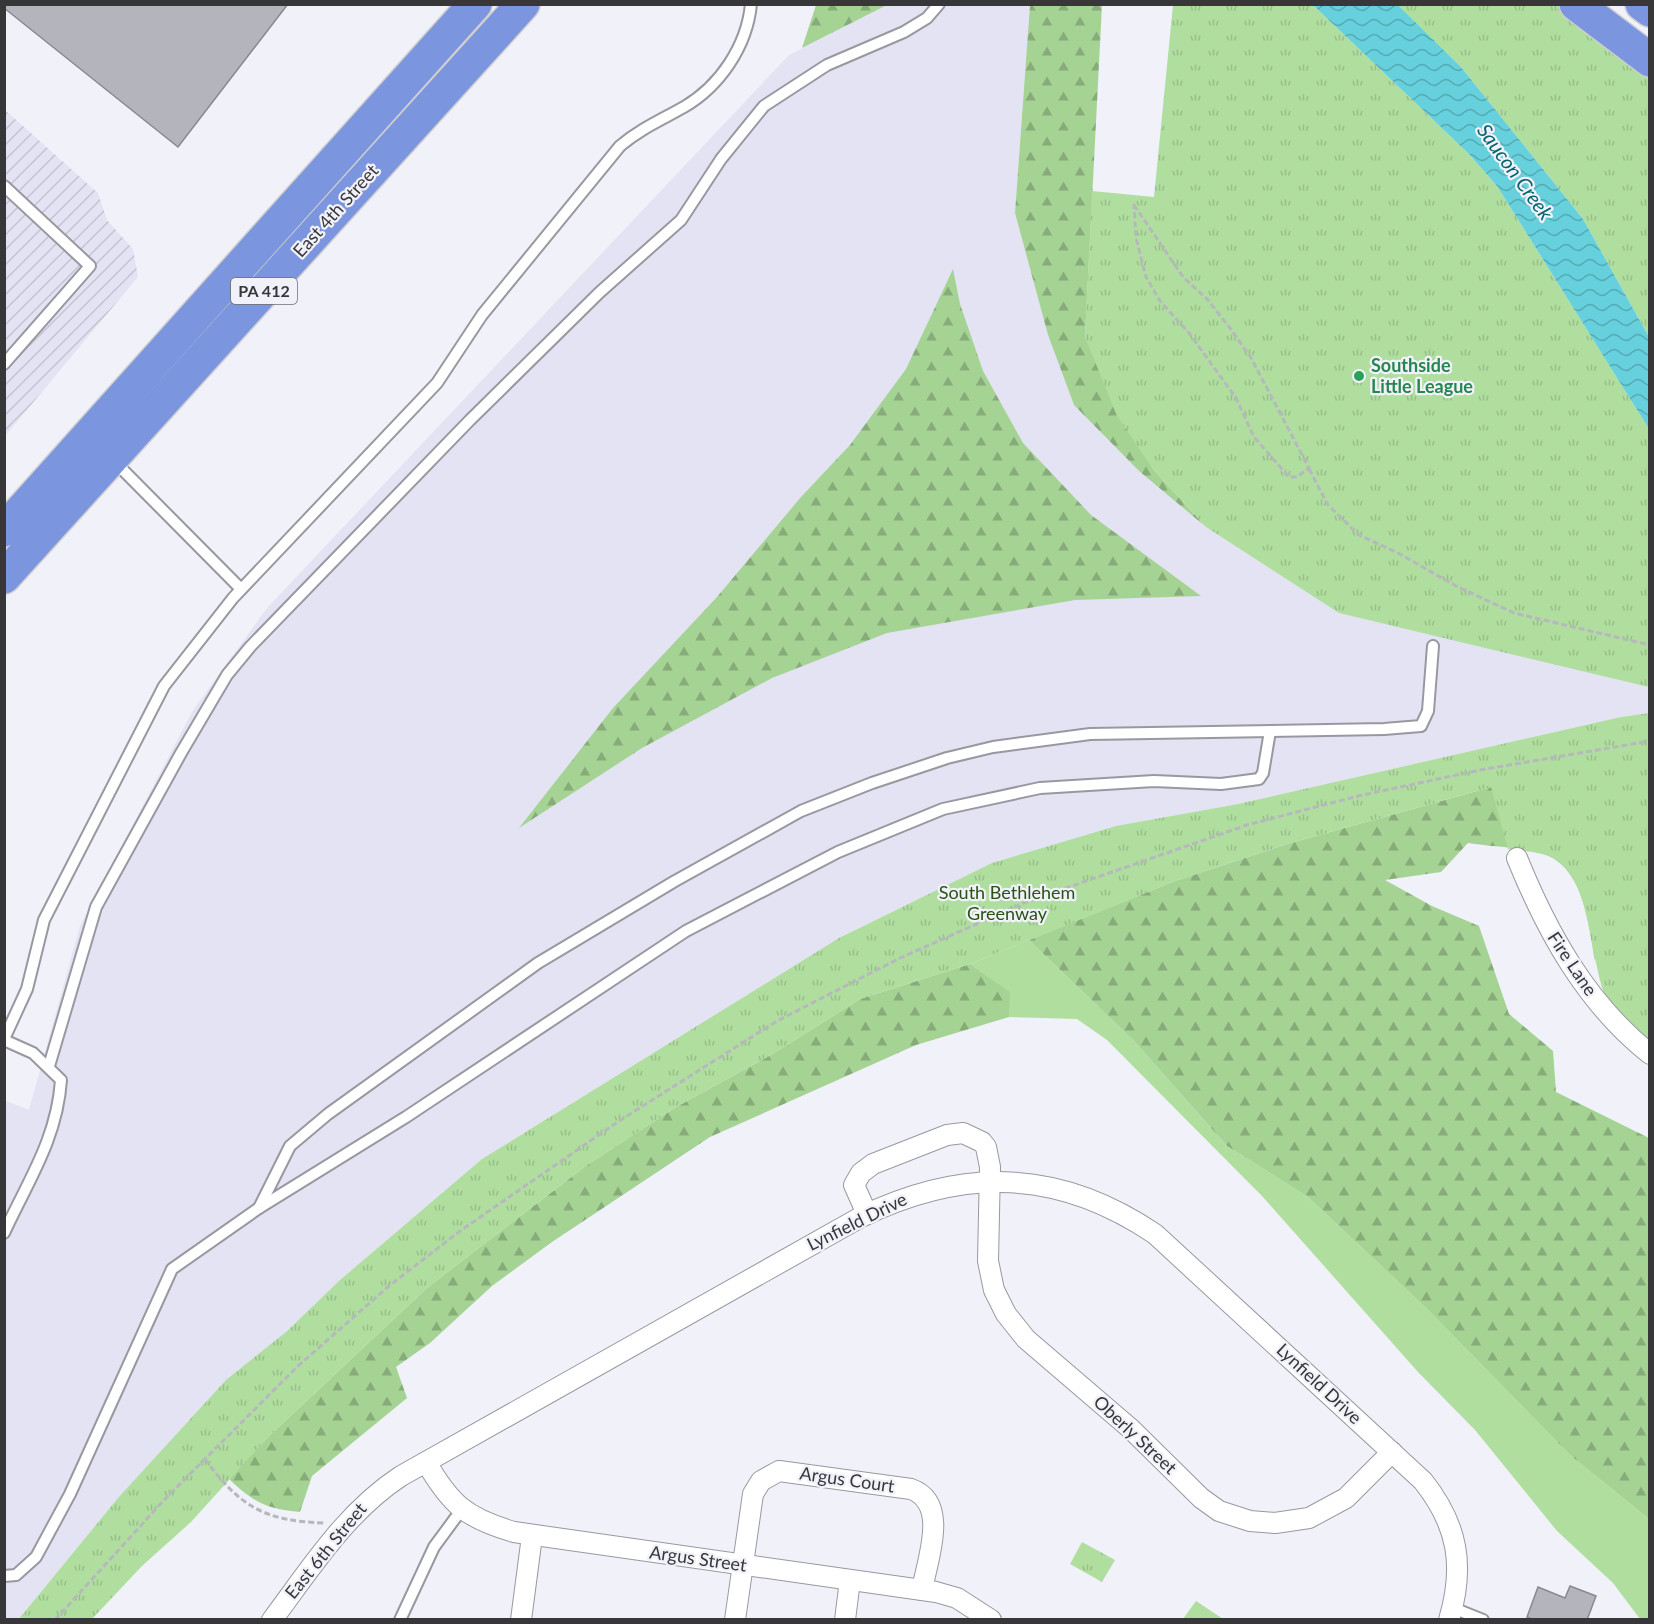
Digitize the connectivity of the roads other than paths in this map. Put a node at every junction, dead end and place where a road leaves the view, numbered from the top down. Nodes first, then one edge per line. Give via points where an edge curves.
1 (476, 4) edge
2 (523, 4) edge
3 (751, 4) edge
4 (939, 4) edge
5 (1576, 4) edge
6 (1642, 4) edge
7 (1650, 10) edge
8 (1650, 60) edge
9 (4, 186) edge
10 (4, 364) edge
11 (111, 459) junction
12 (4, 530) edge
13 (4, 577) edge
14 (241, 589) junction
15 (1433, 646) dead end
16 (1270, 731) junction
17 (1517, 858) dead end
18 (4, 1039) edge
19 (1650, 1054) edge
20 (49, 1066) junction
21 (990, 1181) junction
22 (259, 1208) junction
23 (867, 1214) junction
24 (4, 1233) edge
25 (1392, 1452) junction
26 (421, 1465) junction
27 (462, 1509) junction
28 (532, 1536) junction
29 (743, 1565) junction
30 (4, 1576) edge
31 (850, 1580) junction
32 (922, 1590) junction
33 (1451, 1614) edge
34 (272, 1620) edge
35 (400, 1620) edge
36 (521, 1620) edge
37 (735, 1620) edge
38 (845, 1620) edge
39 (991, 1620) edge
40 (1483, 1620) edge

1 - 12 highway, East 4th Street / PA 412
2 - 11 highway, East 4th Street / PA 412
3 - 14 lane via 749,20 731,62 711,86 620,146 482,315 437,383
4 - 20 lane via 927,18 904,32 827,65 764,106 721,159 681,220 600,292 470,420 250,647 227,675 196,727 96,907
5 - 8 highway
6 - 7 highway
9 - 10 lane via 90,266
11 - 13 highway, East 4th Street / PA 412
11 - 14 lane
14 - 18 lane via 164,686 44,920 27,989
15 - 16 lane via 1428,711 1421,726
16 - 22 lane via 1090,734 993,747 904,772 801,811 684,875 538,963 327,1114 290,1146
16 - 22 lane via 1259,779 1221,784 1154,781 1040,788 943,809 838,852 686,931 406,1118
17 - 19 street, Fire Lane via 1552,937 1572,968 1607,1014
18 - 20 lane
20 - 24 lane via 61,1080 59,1110 46,1147
21 - 23 street, Lynfield Drive via 933,1188
21 - 23 street, Oberly Street via 989,1158 982,1142 963,1133 947,1135 873,1164 861,1173 854,1185
21 - 25 street, Lynfield Drive via 1026,1182 1079,1194 1149,1229
21 - 25 street, Oberly Street via 988,1261 994,1290 1006,1314 1026,1339 1131,1429 1209,1505 1250,1521 1299,1521 1346,1498
22 - 30 lane via 172,1269 70,1494 36,1557 16,1575
23 - 26 street, Lynfield Drive
25 - 33 street, Lynfield Drive via 1431,1491 1451,1525 1458,1577
26 - 27 street, Argus Street
26 - 34 street, East 6th Street via 367,1501
27 - 28 street, Argus Street via 490,1524
27 - 35 lane via 434,1547
28 - 29 street, Argus Street
28 - 36 street
29 - 31 street, Argus Street
29 - 32 street, Argus Court via 757,1487 766,1476 787,1471 911,1489 922,1494 930,1503 933,1517
29 - 37 street
31 - 32 street, Argus Street
31 - 38 street
32 - 39 street, Argus Street via 957,1598
33 - 40 lane

